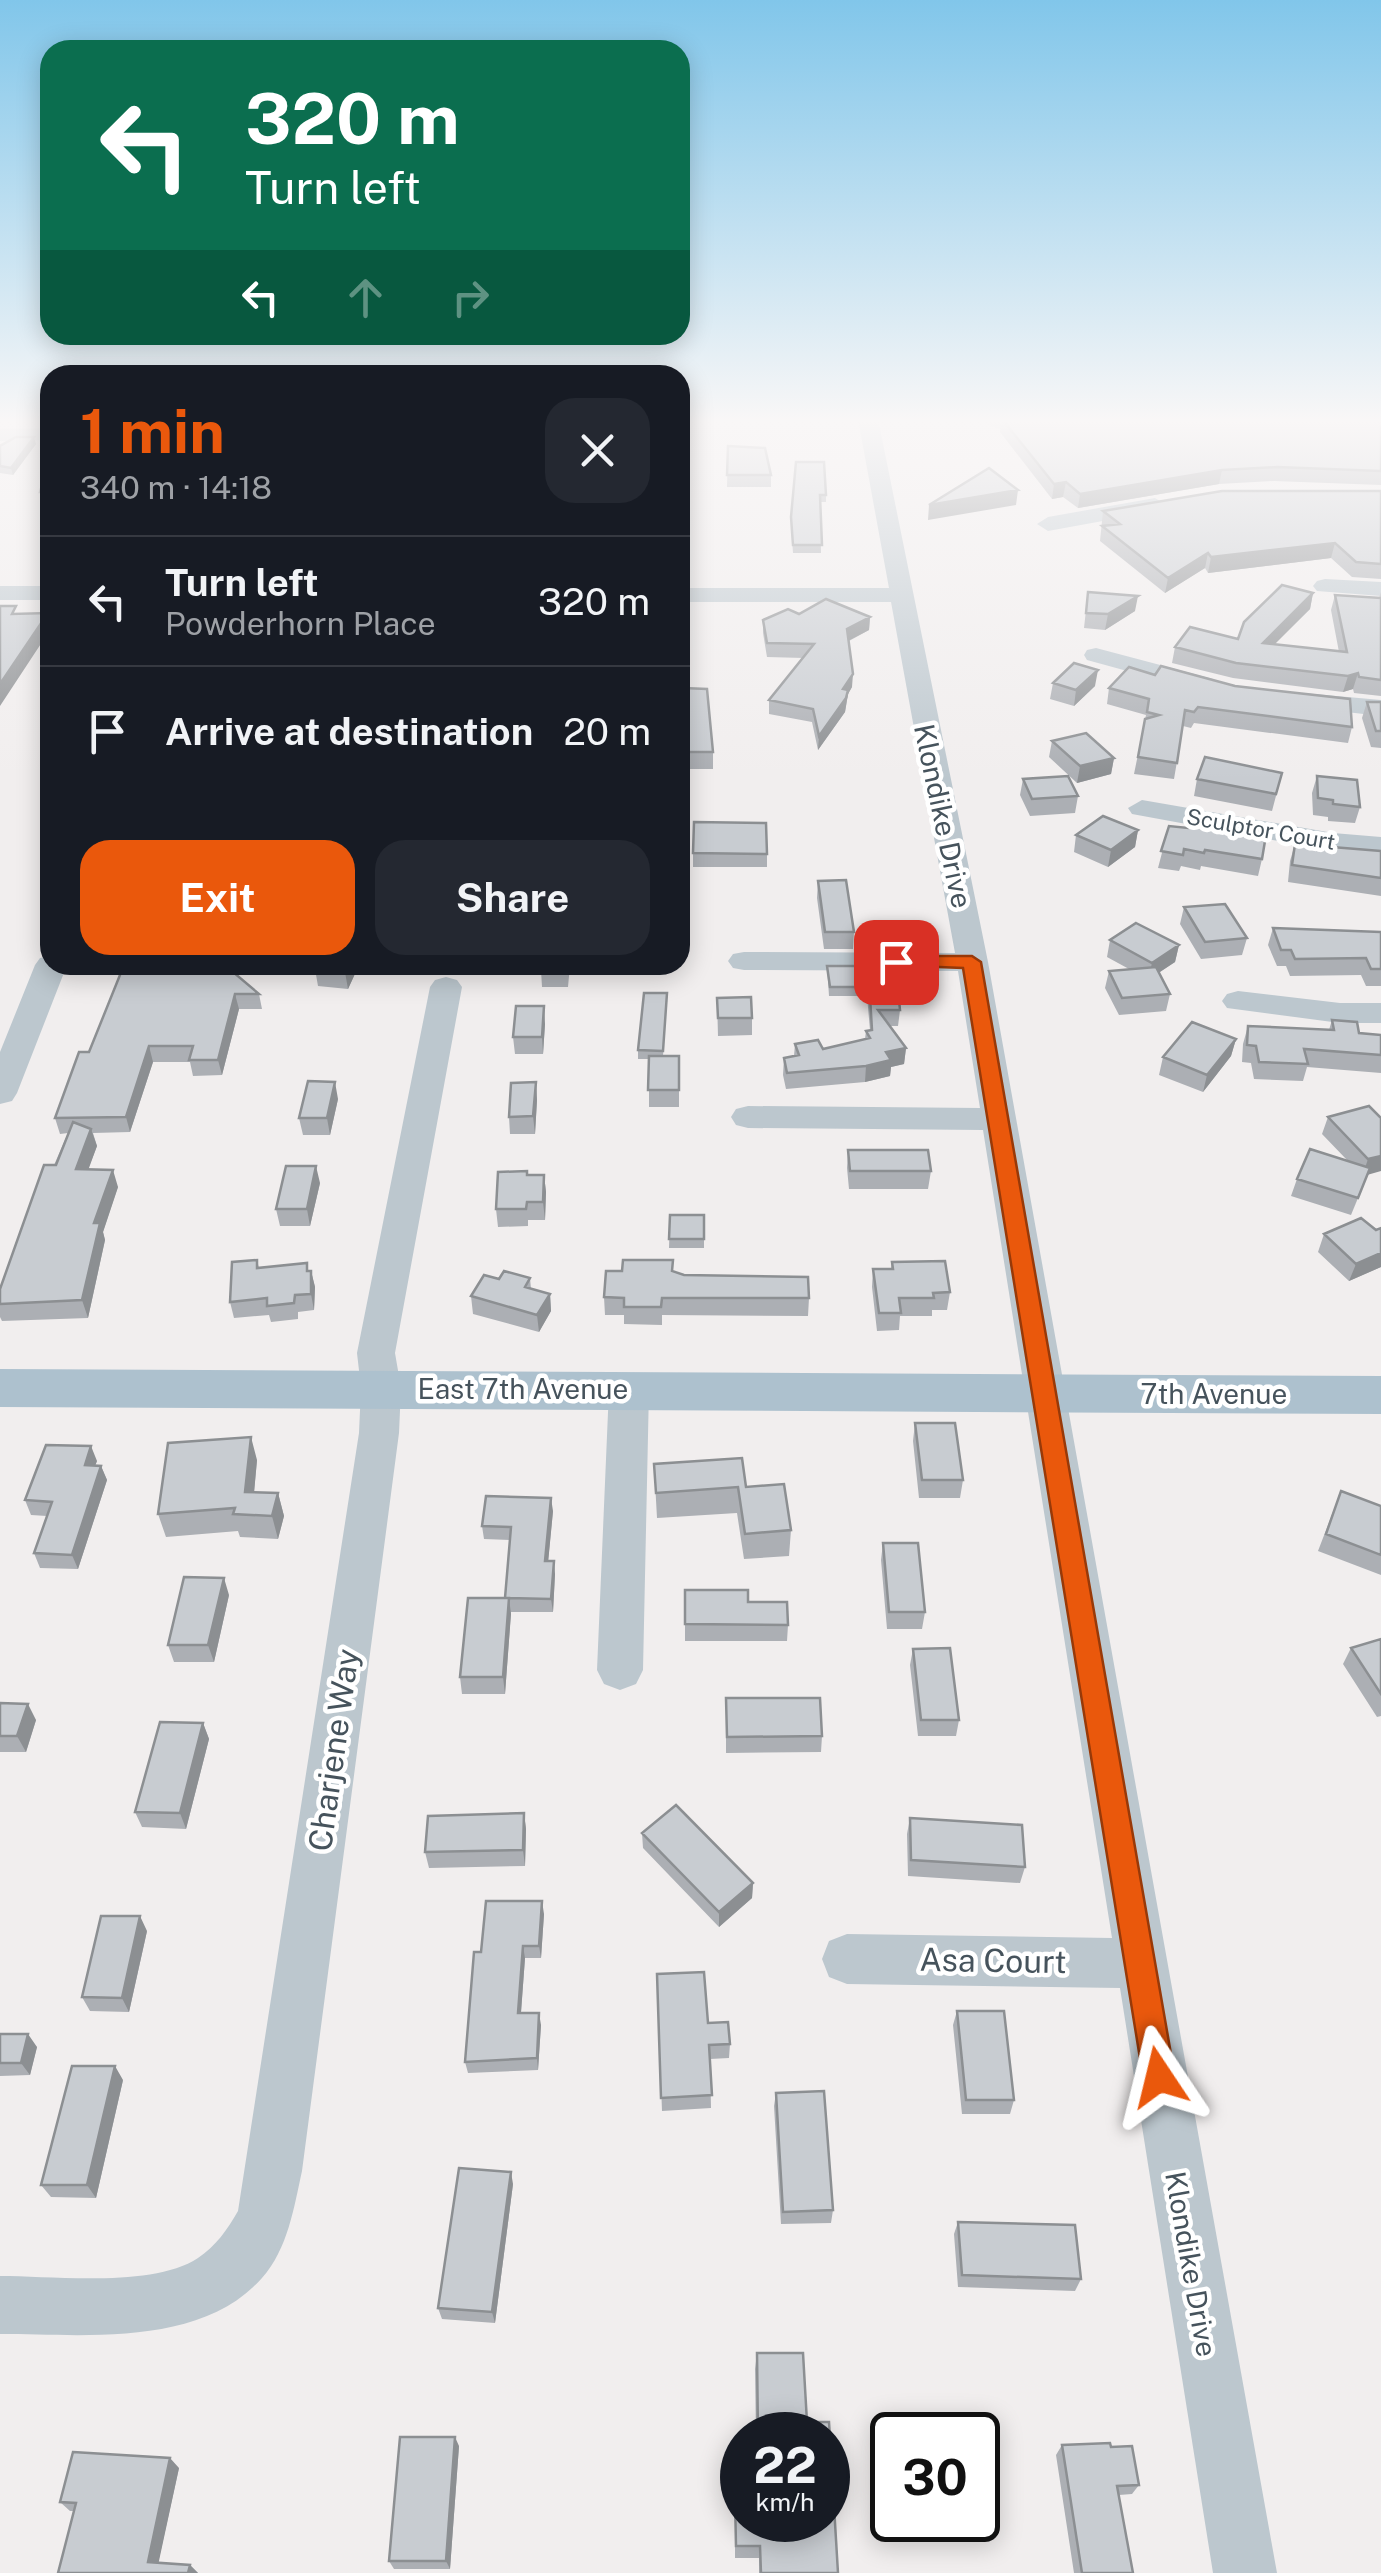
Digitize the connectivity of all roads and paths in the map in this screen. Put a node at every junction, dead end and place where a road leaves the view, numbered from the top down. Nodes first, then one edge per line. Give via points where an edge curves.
1 (890, 539) edge
2 (1325, 586) dead end
3 (1381, 589) edge
4 (0, 593) edge
5 (40, 593) edge
6 (690, 595) edge
7 (901, 596) junction
8 (1096, 656) dead end
9 (1232, 690) edge
10 (1280, 698) edge
11 (1381, 708) edge
12 (1142, 808) dead end
13 (1381, 846) edge
14 (744, 960) dead end
15 (972, 962) junction
16 (47, 975) edge
17 (446, 987) dead end
18 (1238, 1001) dead end
19 (1381, 1013) edge
20 (0, 1094) edge
21 (748, 1117) dead end
22 (999, 1118) junction
23 (0, 1388) edge
24 (380, 1388) junction
25 (629, 1389) junction
26 (1047, 1392) junction
27 (1381, 1395) edge
28 (620, 1670) dead end
29 (846, 1959) dead end
30 (1139, 1962) junction
31 (0, 2305) edge
32 (1245, 2573) edge

1 - 7 street, Klondike Drive
2 - 3 street
4 - 5 street
6 - 7 street
7 - 15 street, Klondike Drive
8 - 9 street
10 - 11 street
12 - 13 street, Sculptor Court
14 - 15 street
15 - 22 street, Klondike Drive
16 - 20 street
17 - 24 street, Charjene Way via 376,1353
18 - 19 street
21 - 22 street
22 - 26 street, Klondike Drive
23 - 24 main road, East 7th Avenue
24 - 25 main road, East 7th Avenue
24 - 31 street, Charjene Way via 371,1491 262,2225 245,2255 218,2281 183,2296
25 - 26 main road, East 7th Avenue
25 - 28 street
26 - 27 main road, 7th Avenue
26 - 30 street, Klondike Drive
29 - 30 street, Asa Court
30 - 32 street, Klondike Drive

